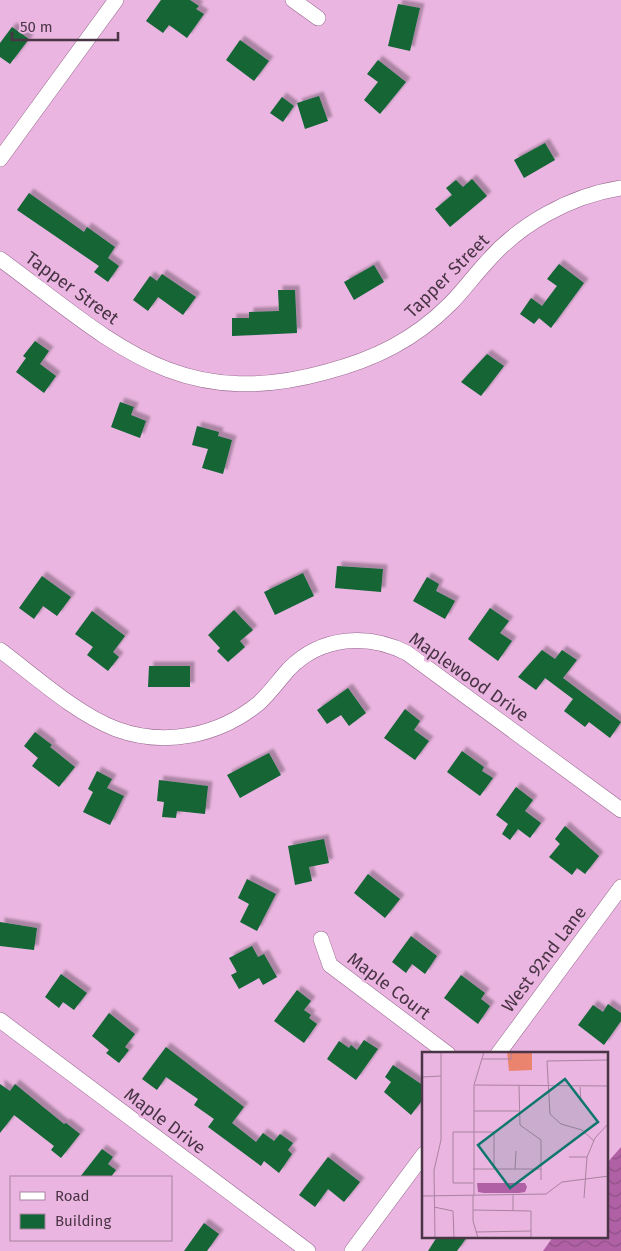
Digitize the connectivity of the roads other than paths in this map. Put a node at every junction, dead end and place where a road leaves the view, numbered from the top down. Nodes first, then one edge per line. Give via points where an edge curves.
1 (116, 0) edge
2 (292, 0) edge
3 (318, 18) dead end
4 (0, 158) edge
5 (621, 188) edge
6 (0, 259) edge
7 (0, 650) edge
8 (621, 810) edge
9 (621, 887) edge
10 (321, 939) dead end
11 (0, 1020) edge
12 (445, 1052) edge
13 (499, 1052) edge
14 (422, 1157) edge
15 (308, 1251) edge
16 (352, 1251) edge

1 - 4 street
2 - 3 street
5 - 6 street, Tapper Street via 585,196 526,227 485,263 446,309 402,344 361,363 283,382 221,384 158,367 112,341
7 - 8 street, Maplewood Drive via 102,723 140,735 176,737 214,730 239,717 261,702 297,661 319,648 346,640 373,640 407,653
9 - 13 street, West 92nd Lane
10 - 12 street, Maple Court via 330,965
11 - 15 street, Maple Drive
14 - 16 street

